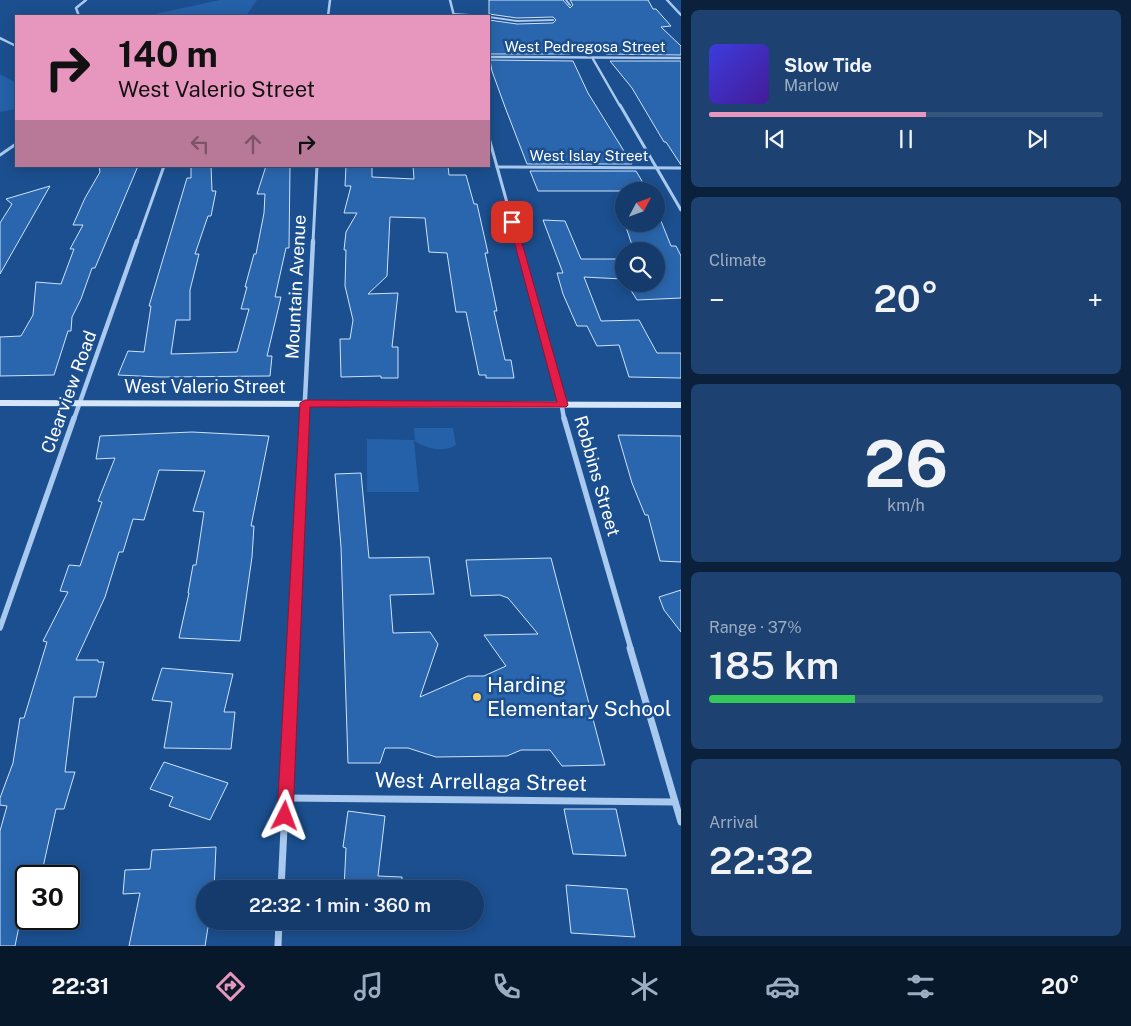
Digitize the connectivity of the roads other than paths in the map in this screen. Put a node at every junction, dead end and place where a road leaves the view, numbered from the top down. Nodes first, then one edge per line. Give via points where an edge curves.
1 (86, 0) edge
2 (330, 0) edge
3 (450, 0) edge
4 (566, 0) edge
5 (667, 0) edge
6 (570, 5) dead end
7 (79, 15) edge
8 (328, 15) edge
9 (454, 15) edge
10 (681, 15) edge
11 (490, 16) edge
12 (554, 20) dead end
13 (0, 38) edge
14 (15, 46) edge
15 (490, 57) edge
16 (681, 58) edge
17 (593, 59) junction
18 (490, 142) edge
19 (15, 145) edge
20 (0, 155) edge
21 (164, 167) edge
22 (317, 167) edge
23 (497, 167) junction
24 (656, 168) junction
25 (681, 168) edge
26 (681, 210) edge
27 (0, 403) edge
28 (80, 403) junction
29 (305, 403) junction
30 (563, 405) junction
31 (681, 405) edge
32 (0, 628) edge
33 (286, 798) junction
34 (676, 802) junction
35 (681, 822) edge
36 (281, 880) edge
37 (279, 930) edge
38 (278, 946) edge

1 - 7 street via 76,8
2 - 8 street
3 - 9 street
4 - 6 lane
5 - 10 street
11 - 12 lane via 517,21
13 - 14 street
15 - 17 street, West Pedregosa Street
16 - 17 street, West Pedregosa Street
17 - 24 street
18 - 23 street, Robbins Street
19 - 20 street
21 - 28 street, Clearview Road
22 - 29 street, Mountain Avenue
23 - 24 street, West Islay Street
23 - 30 street, Robbins Street
24 - 25 street, West Islay Street
24 - 26 street
27 - 28 street, West Valerio Street
28 - 29 street, West Valerio Street
28 - 32 street, Clearview Road
29 - 30 street, West Valerio Street
29 - 33 street, Mountain Avenue
30 - 31 street, West Valerio Street
30 - 34 street, Robbins Street via 564,420
33 - 34 street, West Arrellaga Street
33 - 36 street, Mountain Avenue
34 - 35 street, Robbins Street
37 - 38 street

